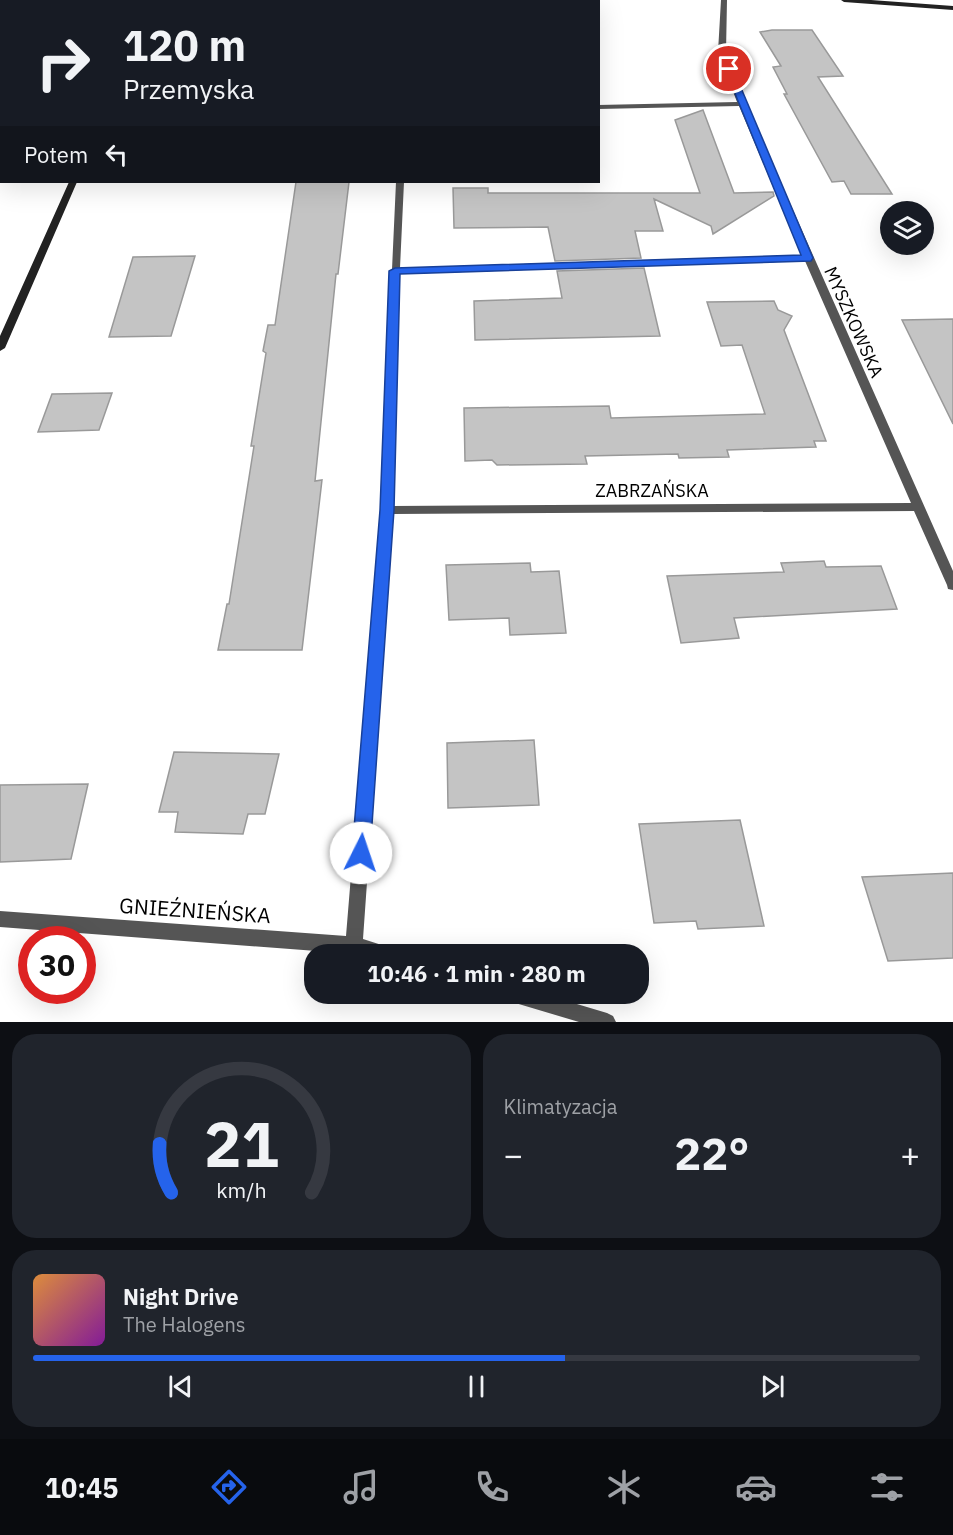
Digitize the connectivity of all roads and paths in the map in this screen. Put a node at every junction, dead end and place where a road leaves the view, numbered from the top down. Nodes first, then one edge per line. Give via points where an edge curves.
1 (724, 0) edge
2 (844, 0) edge
3 (953, 8) edge
4 (742, 104) junction
5 (600, 107) edge
6 (73, 183) edge
7 (400, 183) edge
8 (808, 258) junction
9 (395, 271) junction
10 (0, 348) edge
11 (918, 507) junction
12 (387, 510) junction
13 (953, 585) edge
14 (0, 919) edge
15 (340, 944) edge
16 (354, 944) edge
17 (548, 1004) edge
18 (607, 1022) edge

1 - 4 street, MYSZKOWSKA via 722,52
2 - 3 street
4 - 5 street
4 - 8 street, MYSZKOWSKA
6 - 10 street
7 - 9 street
8 - 9 street
8 - 11 street, MYSZKOWSKA
9 - 12 street
11 - 12 street, ZABRZAŃSKA
11 - 13 street, MYSZKOWSKA
12 - 16 street
14 - 15 street, GNIEŹNIEŃSKA
17 - 18 street

